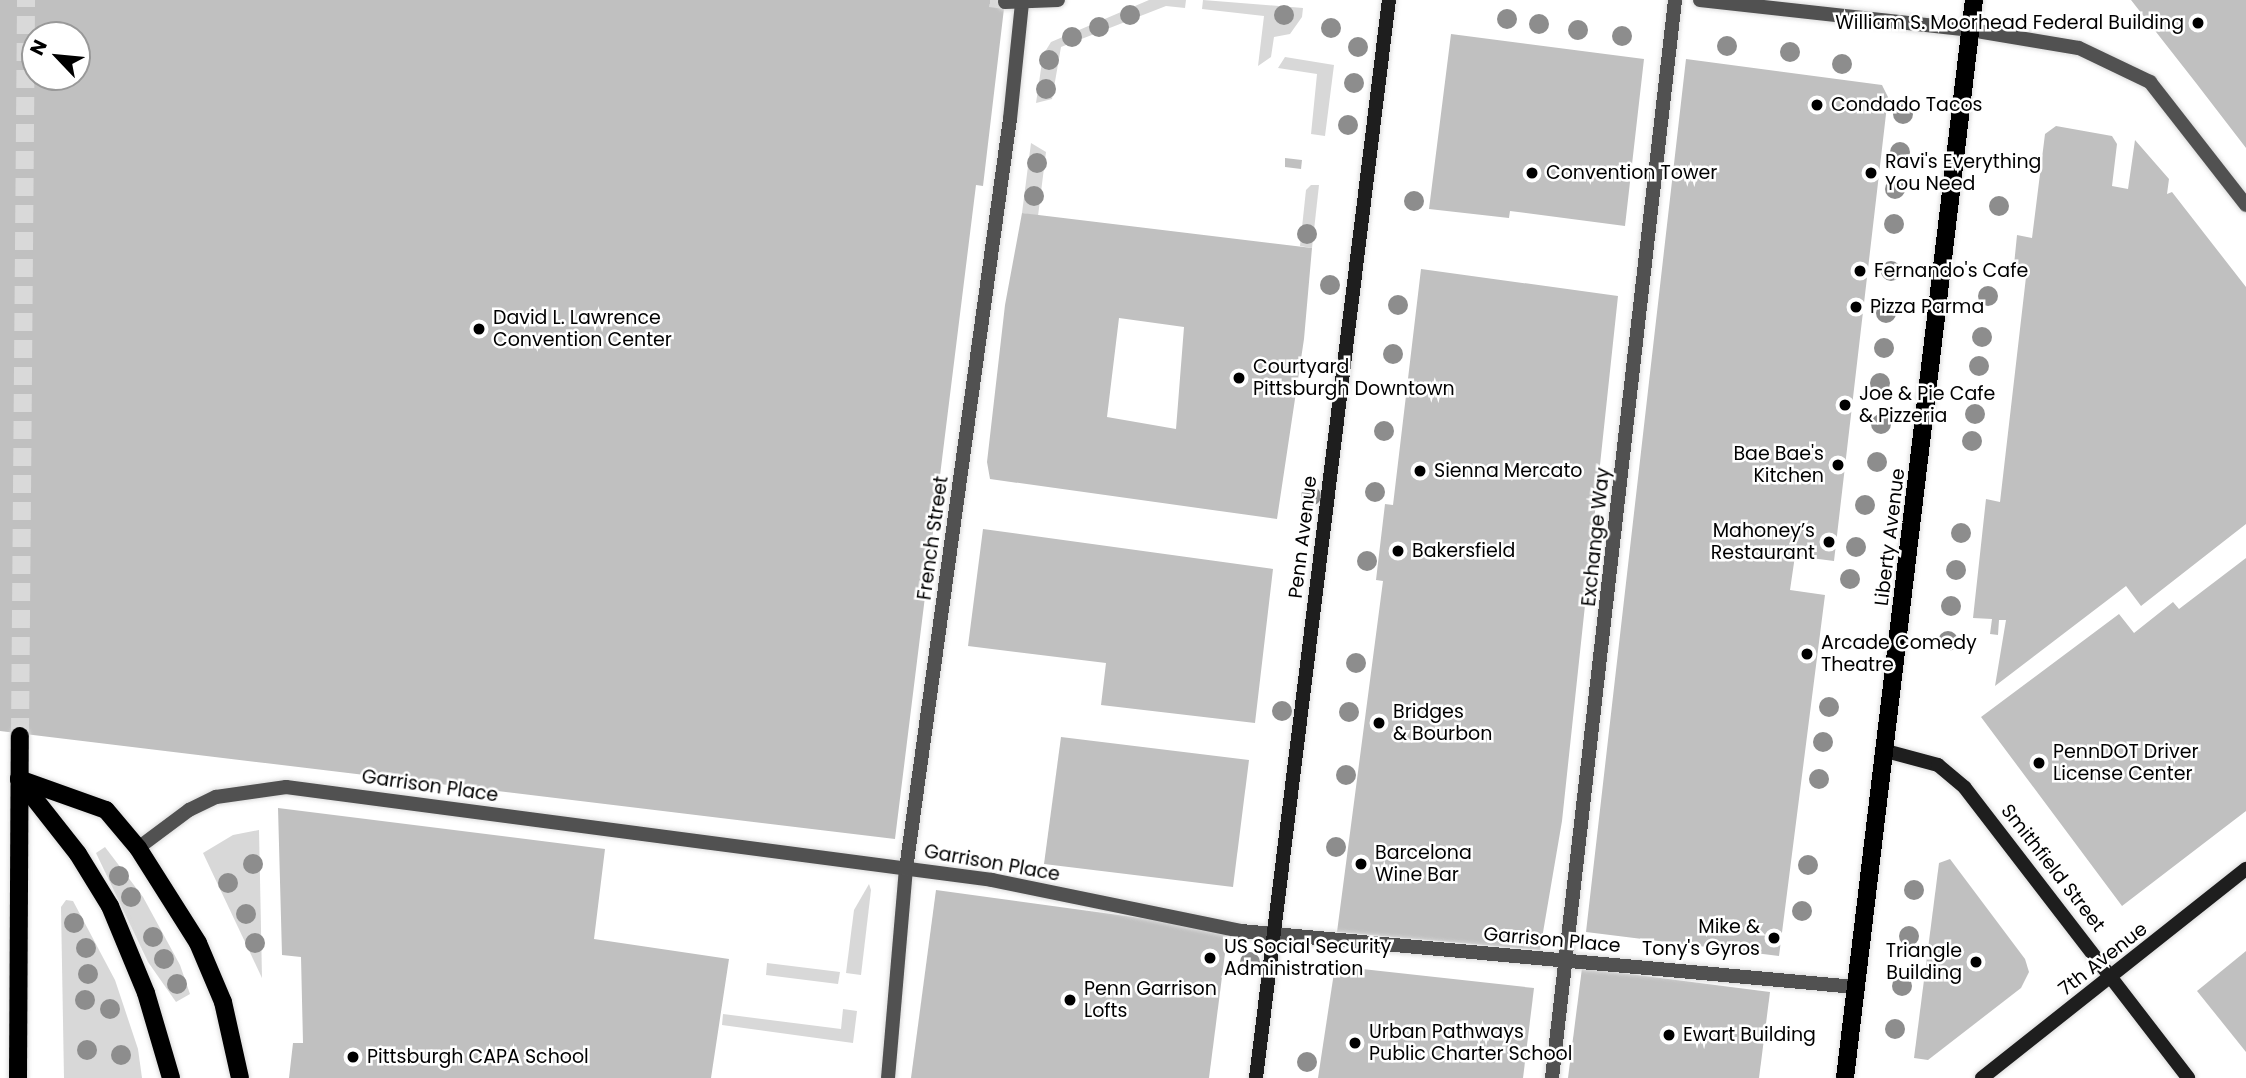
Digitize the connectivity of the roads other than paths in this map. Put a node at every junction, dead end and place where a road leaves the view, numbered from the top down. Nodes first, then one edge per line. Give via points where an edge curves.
1 (1058, 0) edge
2 (1389, 0) edge
3 (1675, 0) edge
4 (1700, 0) edge
5 (1974, 0) edge
6 (1005, 2) dead end
7 (1022, 3) junction
8 (1971, 30) junction
9 (2246, 205) edge
10 (20, 736) tunnel mouth
11 (1886, 751) junction
12 (19, 779) junction
13 (138, 848) junction
14 (906, 869) junction
15 (2246, 870) edge
16 (1274, 933) junction
17 (1569, 961) junction
18 (2113, 976) junction
19 (1856, 987) junction
20 (18, 1078) edge
21 (171, 1078) edge
22 (240, 1078) edge
23 (888, 1078) edge
24 (1255, 1078) edge
25 (1552, 1078) edge
26 (1845, 1078) edge
27 (1983, 1078) edge
28 (2188, 1078) edge

1 - 7 street
2 - 16 street, Penn Avenue
3 - 17 street, Exchange Way
4 - 8 street
5 - 8 main road, Liberty Avenue
6 - 7 street
7 - 14 street, French Street via 1010,119
8 - 9 street via 2079,48 2150,82
8 - 11 main road, Liberty Avenue
10 - 12 main road
11 - 18 street, Smithfield Street via 1938,765 1965,788
11 - 19 main road, Liberty Avenue
12 - 13 main road via 106,810
12 - 20 main road
12 - 21 main road via 78,854 110,906 146,993
13 - 14 street, Garrison Place via 189,810 216,797 286,787
13 - 22 main road via 198,943 223,1002
14 - 16 street, Garrison Place via 992,880 1241,931
14 - 23 street, French Street
15 - 18 street, 7th Avenue
16 - 17 street, Garrison Place
16 - 24 street, Penn Avenue
17 - 19 street, Garrison Place
17 - 25 street, Exchange Way
18 - 27 street, 7th Avenue
18 - 28 street, Smithfield Street
19 - 26 main road, Liberty Avenue

